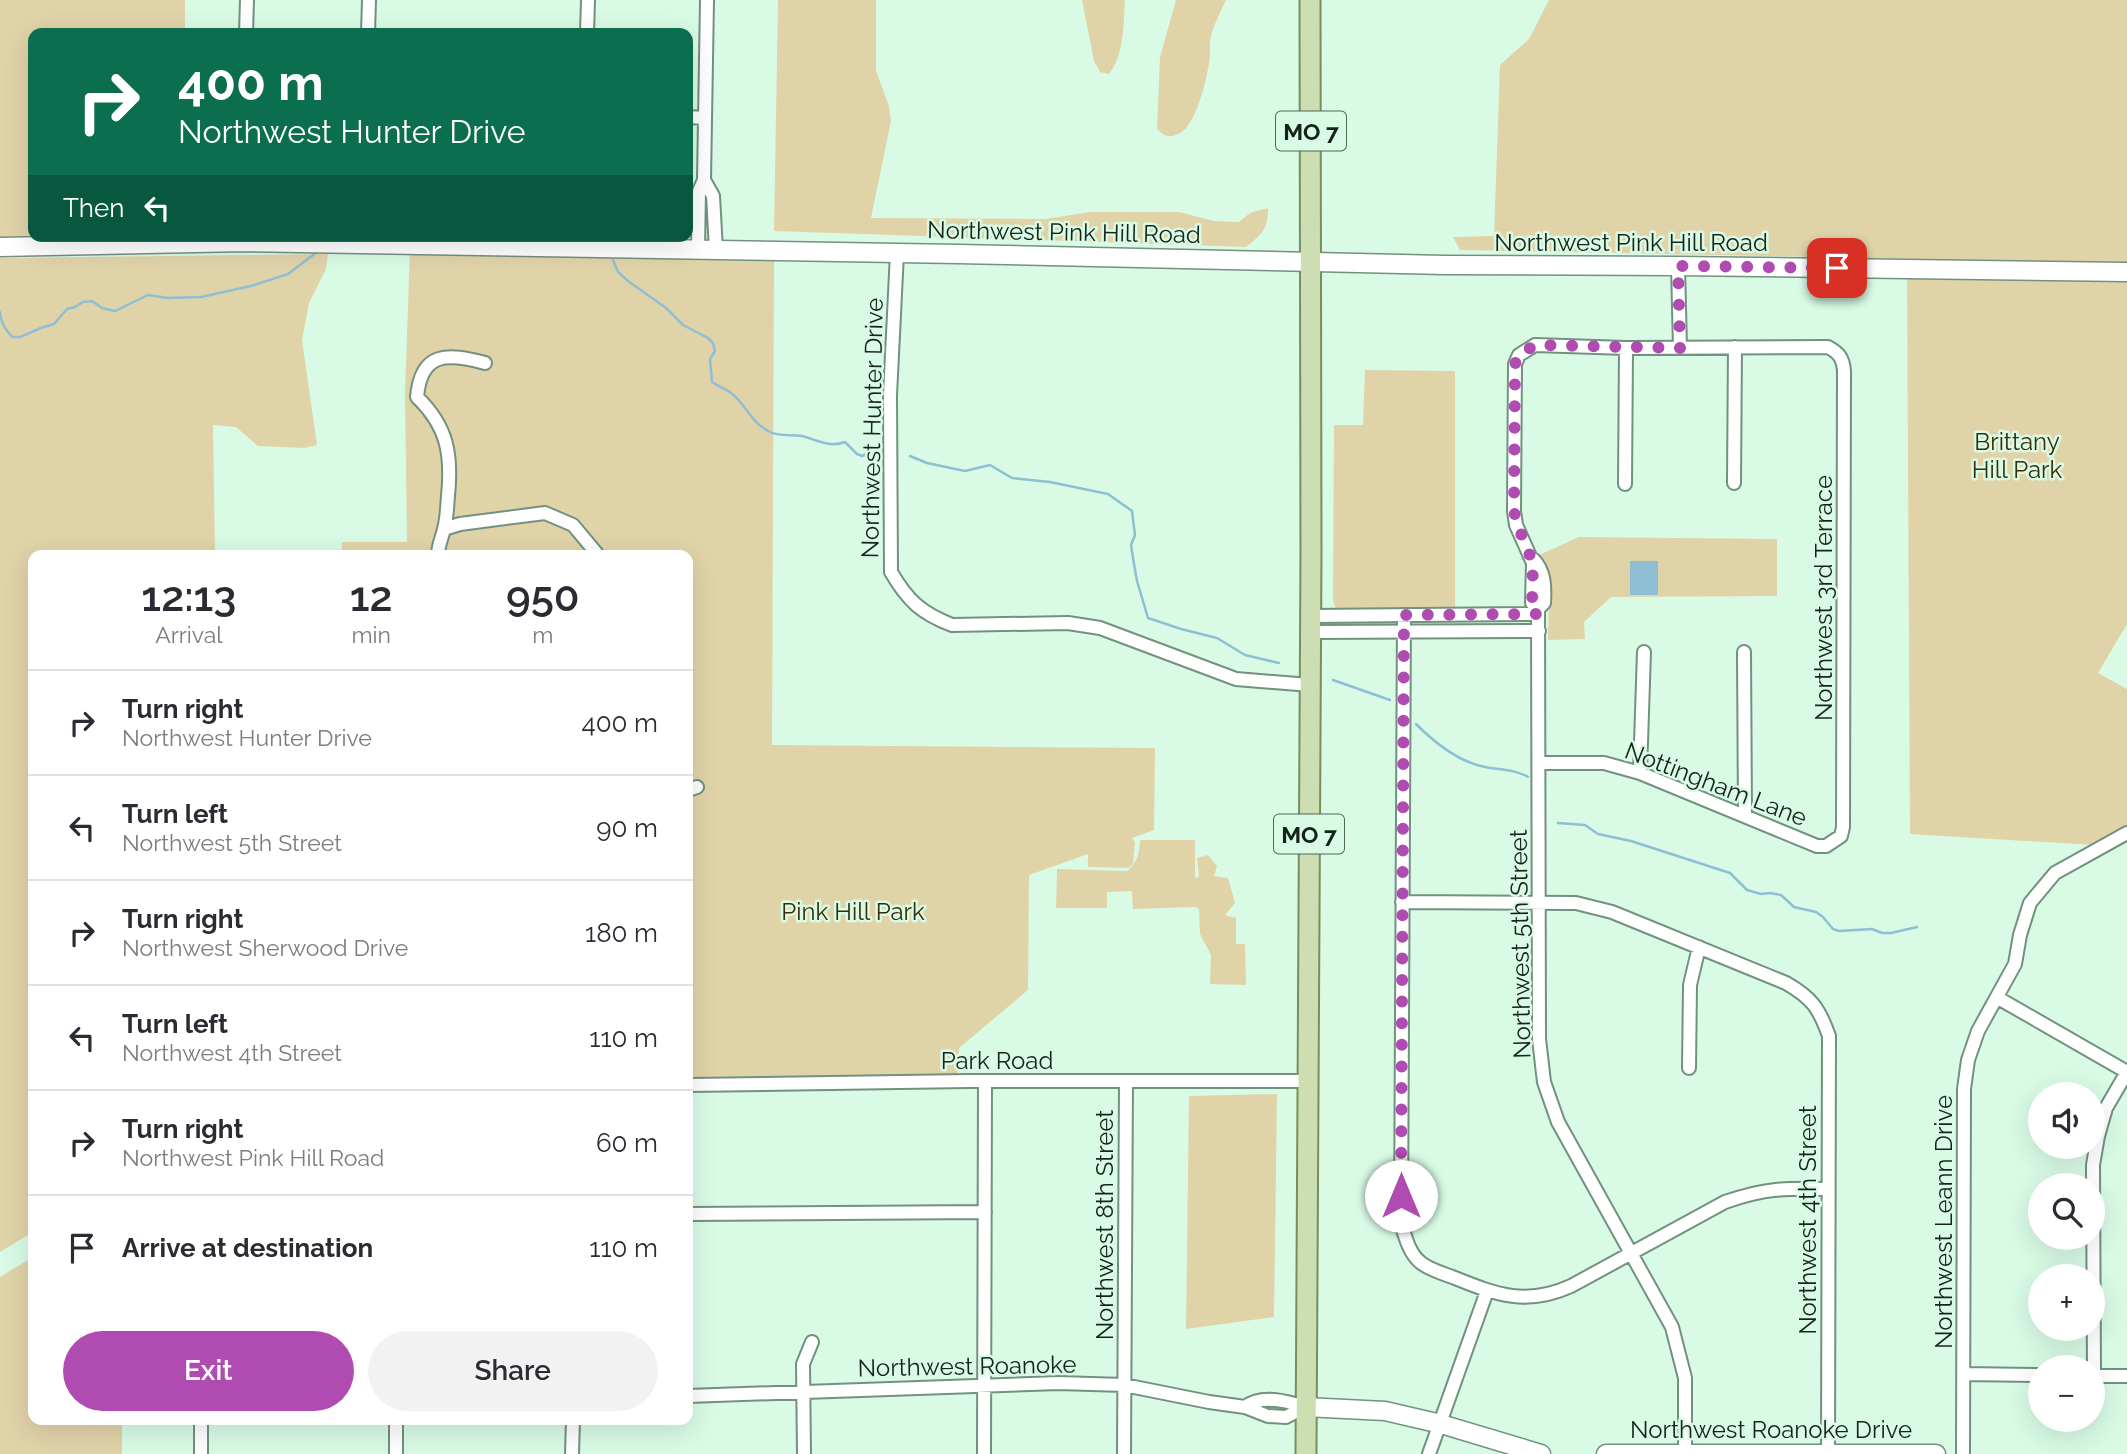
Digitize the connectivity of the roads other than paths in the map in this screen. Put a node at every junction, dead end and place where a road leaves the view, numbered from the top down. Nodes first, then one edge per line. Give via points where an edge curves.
1 (247, 0) edge
2 (369, 0) edge
3 (587, 0) edge
4 (707, 0) edge
5 (1310, 0) edge
6 (246, 28) edge
7 (368, 28) edge
8 (587, 28) edge
9 (693, 117) edge
10 (705, 118) junction
11 (152, 242) edge
12 (383, 242) edge
13 (0, 247) edge
14 (707, 249) junction
15 (897, 253) junction
16 (1312, 262) junction
17 (1678, 266) junction
18 (2127, 272) edge
19 (1626, 348) junction
20 (1680, 348) junction
21 (1735, 348) junction
22 (485, 363) dead end
23 (1625, 484) dead end
24 (1734, 484) dead end
25 (444, 529) junction
26 (438, 550) edge
27 (594, 550) edge
28 (1538, 612) junction
29 (1404, 615) junction
30 (1310, 624) junction
31 (1403, 631) junction
32 (1539, 631) junction
33 (1644, 652) dead end
34 (1744, 652) dead end
35 (1310, 685) junction
36 (1539, 763) junction
37 (1640, 773) junction
38 (1745, 815) junction
39 (2127, 833) edge
40 (1833, 842) joint
41 (1402, 902) junction
42 (1539, 902) junction
43 (1699, 947) junction
44 (1998, 998) junction
45 (1689, 1068) dead end
46 (2127, 1072) edge
47 (985, 1081) junction
48 (1126, 1081) junction
49 (1307, 1081) junction
50 (693, 1085) edge
51 (1828, 1189) junction
52 (985, 1212) junction
53 (693, 1214) edge
54 (1631, 1253) junction
55 (1487, 1291) junction
56 (812, 1342) dead end
57 (2093, 1355) edge
58 (1964, 1374) junction
59 (2028, 1375) edge
60 (2105, 1376) edge
61 (2127, 1376) edge
62 (985, 1385) junction
63 (1124, 1385) junction
64 (802, 1391) junction
65 (693, 1396) edge
66 (1306, 1407) junction
67 (1441, 1424) junction
68 (201, 1425) edge
69 (396, 1425) edge
70 (573, 1425) edge
71 (201, 1454) edge
72 (396, 1454) edge
73 (572, 1454) edge
74 (804, 1454) edge
75 (984, 1454) edge
76 (1124, 1454) edge
77 (1306, 1454) edge
78 (1429, 1454) edge
79 (1541, 1454) edge
80 (1606, 1454) edge
81 (1685, 1454) edge
82 (1828, 1454) edge
83 (1936, 1454) edge
84 (1963, 1454) edge

1 - 6 street
2 - 7 street
3 - 8 street
4 - 10 street
5 - 16 main road, MO 7
9 - 10 street
10 - 14 street via 704,180 699,191
11 - 13 main road, Northwest Pink Hill Road
12 - 14 main road, Northwest Pink Hill Road
14 - 15 main road, Northwest Pink Hill Road
15 - 16 main road, Northwest Pink Hill Road
15 - 35 street, Northwest Hunter Drive via 890,395 891,572 917,607 952,625 1068,623 1100,628 1236,679
16 - 17 main road, Northwest Pink Hill Road
16 - 30 main road, MO 7
17 - 18 main road, Northwest Pink Hill Road
17 - 20 street
19 - 20 street
19 - 23 street
19 - 28 street, Northwest 5th Street via 1535,345 1519,355 1515,364 1514,511 1544,582 1544,603
20 - 21 street
21 - 24 street
21 - 40 street, Northwest 3rd Terrace via 1828,348 1838,352 1843,362 1843,827
22 - 25 street via 442,356 426,366 419,381 417,397 439,423 448,445
25 - 26 street
25 - 27 street via 545,513 573,525
28 - 29 street
28 - 32 street, Northwest 5th Street
29 - 30 street
29 - 31 street
30 - 31 street
30 - 35 main road, MO 7
31 - 32 street
31 - 41 street
32 - 36 street, Northwest 5th Street
33 - 37 street
34 - 38 street
35 - 49 main road, MO 7
36 - 37 street, Nottingham Lane via 1604,763
36 - 42 street, Northwest 5th Street
37 - 38 street, Nottingham Lane
38 - 40 street, Nottingham Lane via 1817,846
39 - 44 street, Northwest Leann Drive via 2055,873 2030,903 2015,964
41 - 42 street
41 - 55 street via 1401,1223 1420,1262
42 - 43 street via 1576,903 1612,912
42 - 54 street, Northwest 5th Street via 1539,1039 1544,1082 1558,1122
43 - 45 street via 1690,985
43 - 51 street, Northwest 4th Street via 1786,983 1804,993 1821,1013 1829,1036
44 - 46 street
44 - 58 street, Northwest Leann Drive via 1978,1031 1964,1089
46 - 57 street via 2106,1108 2093,1165
47 - 48 street, Park Road
47 - 50 street, Park Road
47 - 52 street
48 - 49 street, Park Road
48 - 63 street, Northwest 8th Street
49 - 66 main road, MO 7
51 - 54 street via 1751,1192
51 - 82 street, Northwest 4th Street
52 - 53 street
52 - 62 street
54 - 55 street via 1554,1294 1521,1298
54 - 81 street, Northwest 5th Street via 1672,1327 1679,1351 1685,1378
55 - 67 street
56 - 64 street via 803,1364
58 - 59 street
58 - 84 street, Northwest Leann Drive
60 - 61 street
62 - 63 street, Northwest Roanoke
62 - 64 street, Northwest Roanoke
62 - 75 street
63 - 66 street, Northwest Roanoke via 1245,1406 1268,1416 1286,1417
63 - 76 street, Northwest 8th Street
64 - 65 street, Northwest Roanoke
64 - 74 street
66 - 67 main road via 1385,1411
66 - 77 main road, MO 7
67 - 78 street
67 - 79 main road
68 - 71 street
69 - 72 street
70 - 73 street
80 - 81 main road, Northwest Roanoke Drive
81 - 82 main road, Northwest Roanoke Drive
82 - 83 main road, Northwest Roanoke Drive

